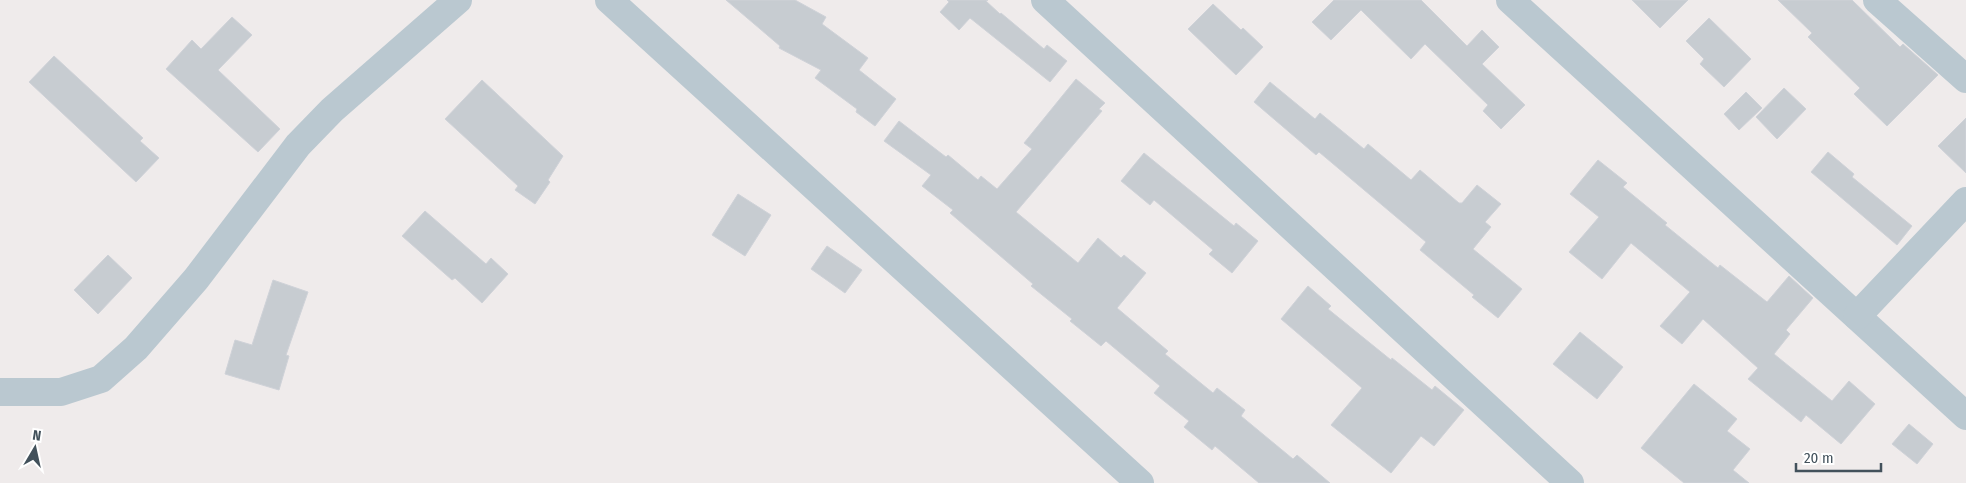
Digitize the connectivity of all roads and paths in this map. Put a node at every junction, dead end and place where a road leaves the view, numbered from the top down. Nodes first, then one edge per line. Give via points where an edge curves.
1 (458, 0) edge
2 (609, 0) edge
3 (1045, 0) edge
4 (1510, 0) edge
5 (1876, 0) edge
6 (1966, 79) edge
7 (1966, 201) edge
8 (1857, 316) junction
9 (0, 392) edge
10 (1966, 416) edge
11 (1126, 478) edge
12 (1570, 483) edge

1 - 9 street via 332,110 298,145 196,279 136,348 101,379 61,392
2 - 11 street
3 - 12 street
4 - 8 street
5 - 6 street
7 - 8 street
8 - 10 street

